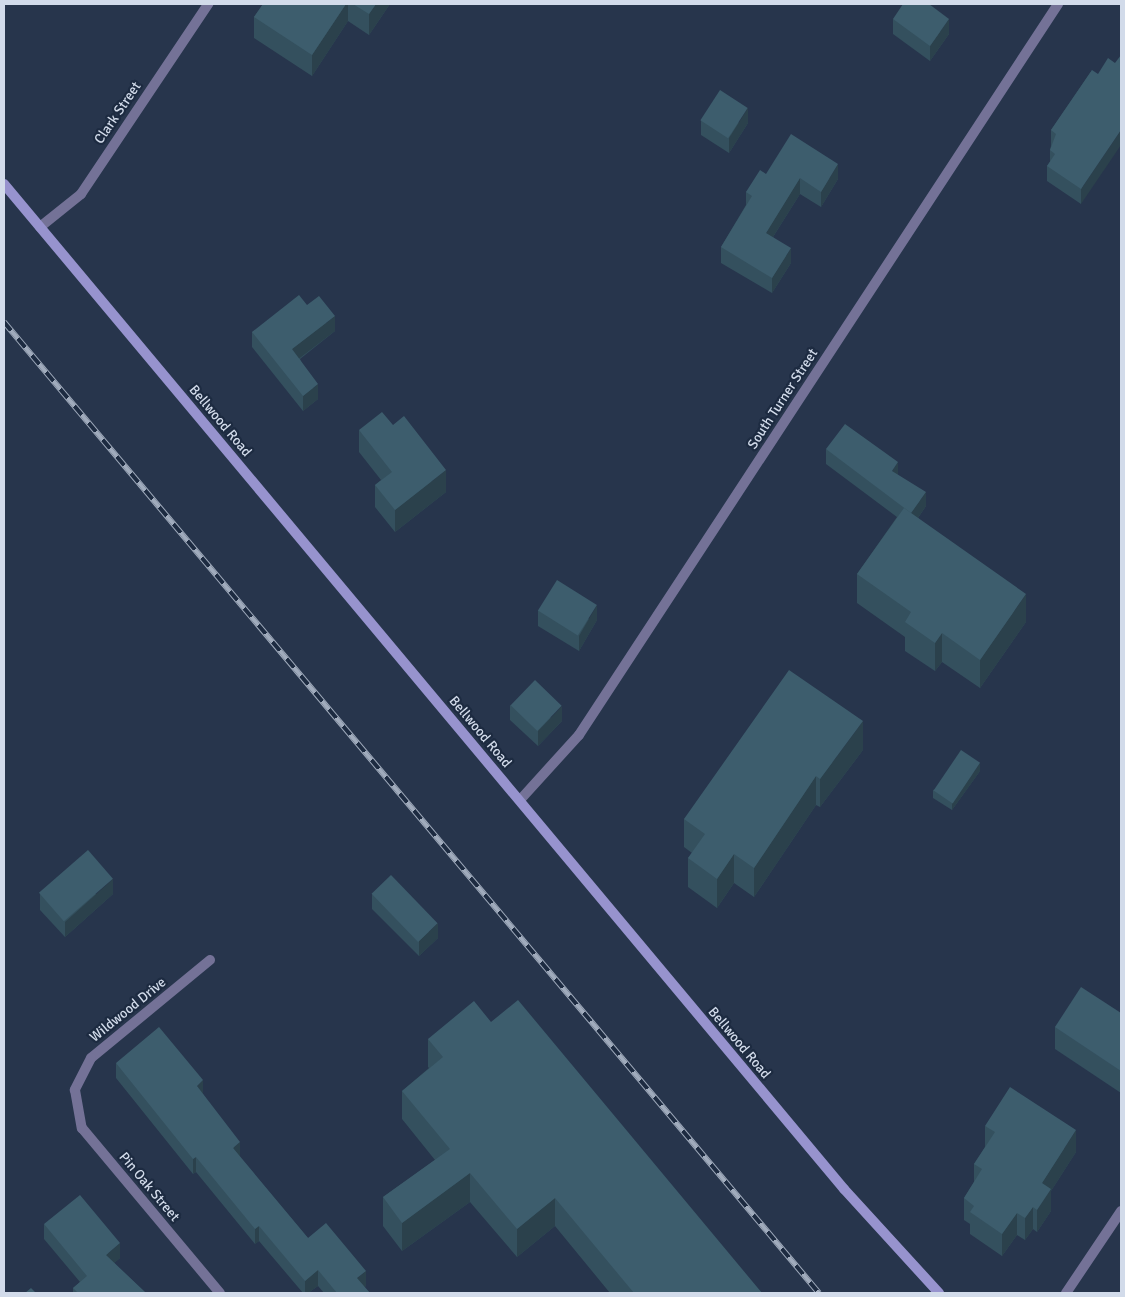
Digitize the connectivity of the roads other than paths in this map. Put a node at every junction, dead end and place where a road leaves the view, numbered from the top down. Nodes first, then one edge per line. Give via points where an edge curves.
1 (208, 4) edge
2 (1058, 4) edge
3 (4, 184) edge
4 (40, 227) junction
5 (520, 800) junction
6 (210, 960) dead end
7 (75, 1090) joint
8 (1121, 1212) edge
9 (220, 1293) edge
10 (939, 1293) edge
11 (1066, 1293) edge

1 - 4 street, Clark Street via 81,194
2 - 5 street, South Turner Street via 579,735
3 - 4 street, Bellwood Road
4 - 5 street, Bellwood Road
5 - 10 street, Bellwood Road via 844,1189
6 - 7 street, Wildwood Drive via 91,1058
7 - 9 street, Pin Oak Street via 82,1128
8 - 11 street

